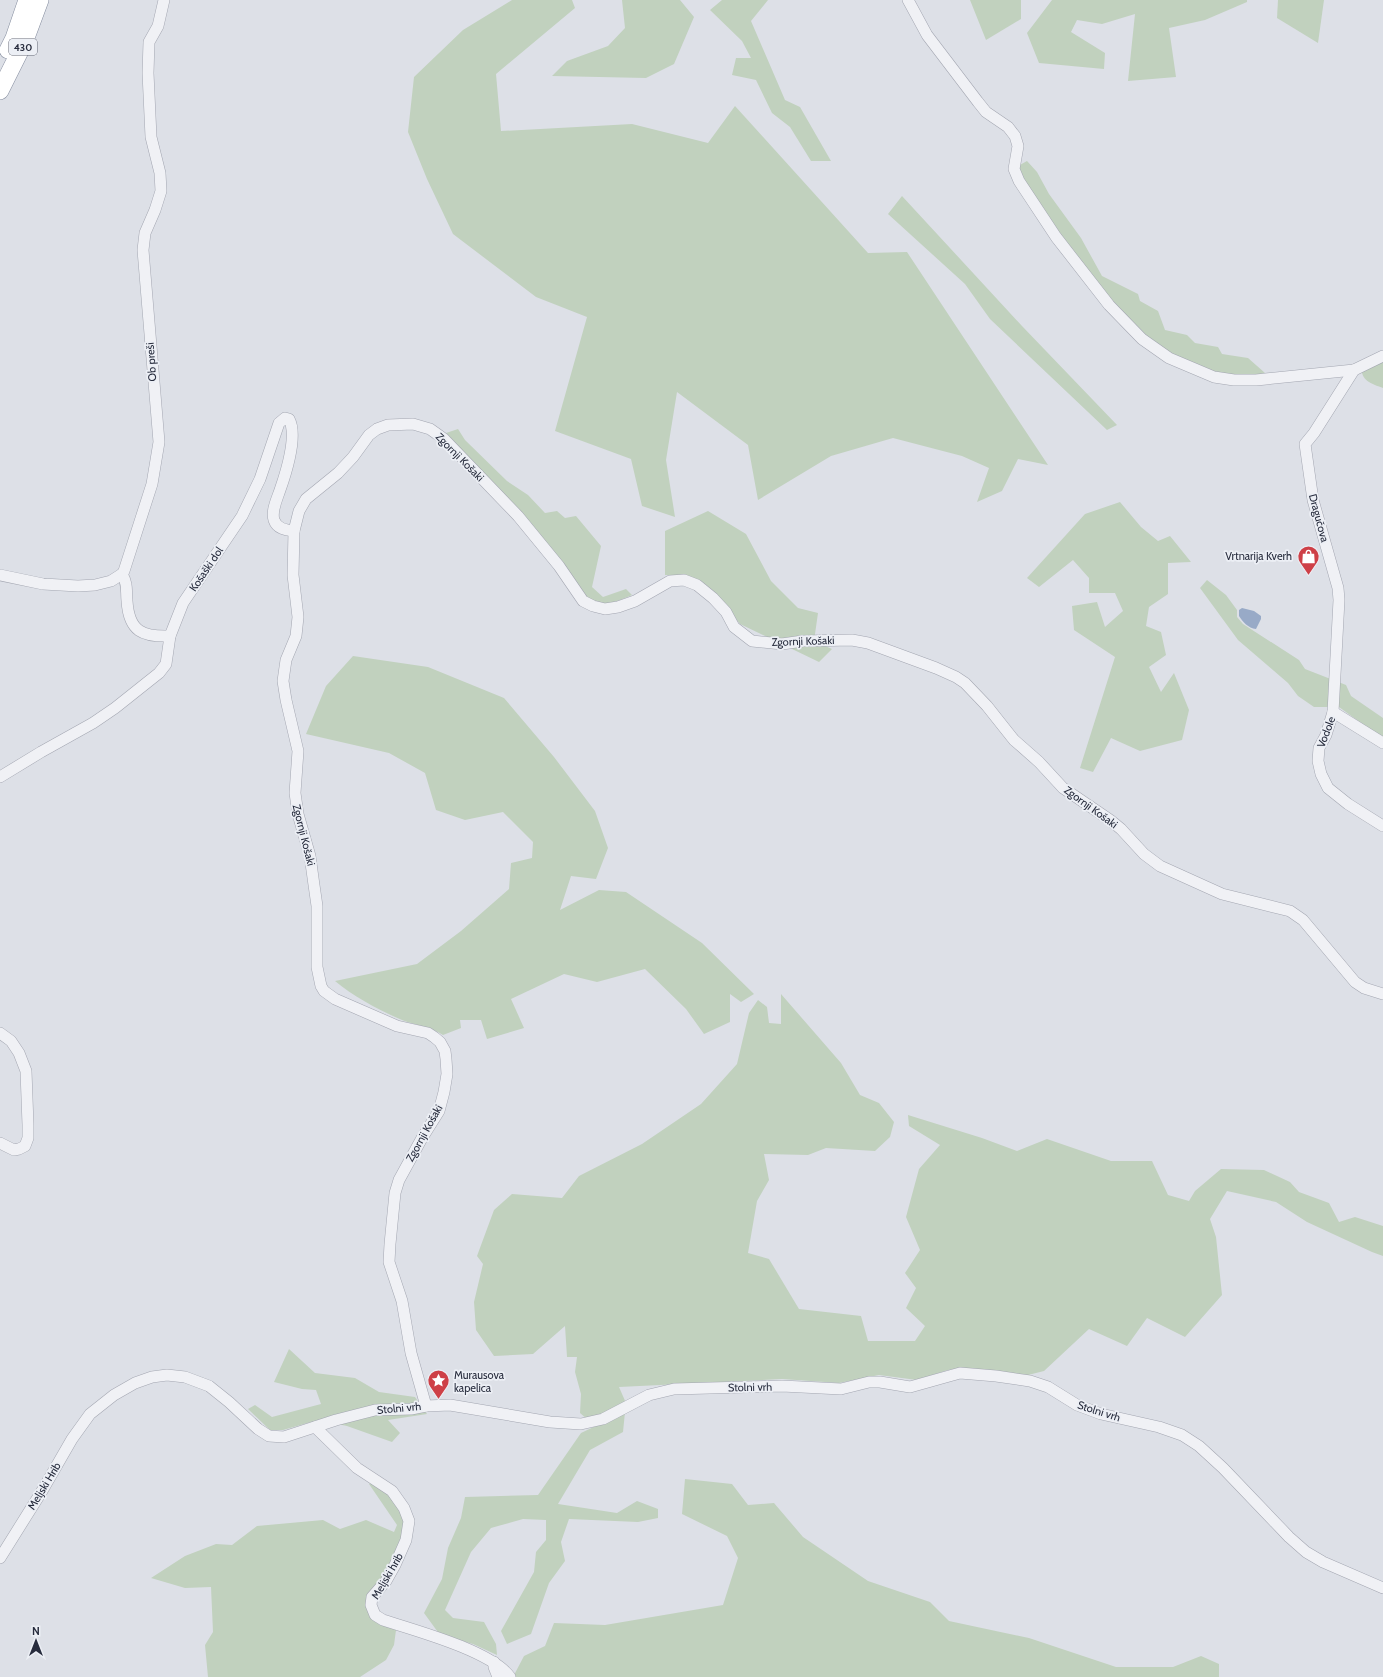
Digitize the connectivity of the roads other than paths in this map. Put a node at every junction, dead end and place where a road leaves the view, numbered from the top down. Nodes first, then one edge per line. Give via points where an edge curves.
1 (27, 0) edge
2 (40, 0) edge
3 (164, 0) edge
4 (908, 0) edge
5 (0, 66) edge
6 (0, 91) edge
7 (1383, 356) edge
8 (1354, 370) junction
9 (294, 531) junction
10 (122, 574) junction
11 (0, 575) edge
12 (170, 636) junction
13 (1333, 712) junction
14 (1383, 743) edge
15 (0, 777) edge
16 (1383, 826) edge
17 (1383, 994) edge
18 (0, 1033) edge
19 (0, 1143) edge
20 (426, 1406) junction
21 (90, 1414) joint
22 (315, 1427) junction
23 (0, 1558) edge
24 (1383, 1588) edge
25 (494, 1662) junction
26 (498, 1677) edge
27 (510, 1677) edge

1 - 5 highway, 430 via 14,38
2 - 6 highway, 430 via 24,43
3 - 10 street, Ob preši via 158,26 150,42 148,73 151,137 160,173 161,191 145,233 143,250 158,448 152,484
4 - 8 street via 927,35 978,102 1015,136 1018,146 1014,169 1056,238 1109,305 1142,339 1169,358 1214,378 1256,380
7 - 8 street
8 - 13 street, Dragučova via 1305,444 1313,500 1338,588
9 - 12 street, Košaški dol via 278,527 274,520 274,507 284,477 292,436 292,424 285,418 279,422 260,479 242,516 183,603
9 - 17 street, Zgornji Košaki via 299,511 306,499 354,457 369,435 388,425 413,424 430,429 444,439 518,516 559,566 583,601 605,609 618,607 635,601 670,581 684,580 697,585 713,598 734,626 752,641 782,644 852,640 868,643 936,668 965,683 1014,740 1063,788 1121,828 1144,854 1160,866 1222,894 1290,911 1303,920 1355,982
9 - 20 street, Zgornji Košaki via 294,575 298,617 296,636 286,660 283,681 298,751 294,793 310,856 317,906 318,979 324,991 335,999 396,1026 428,1033 440,1042 445,1051 445,1086 439,1111 399,1180 395,1193 390,1244 390,1262 402,1301 411,1353
10 - 11 street via 111,581 78,586 43,584
10 - 12 street via 126,581 128,611 135,627 151,636
12 - 15 street, Košaški dol via 166,664 159,673 93,723
13 - 14 street, Vodole
13 - 16 street, Vodole via 1319,748 1321,774 1328,788
18 - 19 street via 11,1041 26,1071 28,1138 25,1146 14,1150
20 - 22 street, Stolni vrh via 375,1410
20 - 24 street, Stolni vrh via 450,1405 550,1422 581,1424 603,1419 649,1395 674,1390 782,1386 841,1389 875,1382 910,1387 960,1373 1030,1381 1048,1386 1077,1405 1100,1414 1159,1427 1182,1435 1199,1446 1306,1552
21 - 22 street, Stolni vrh via 114,1395 135,1383 152,1377 185,1377 209,1386 258,1429 270,1436 284,1437
21 - 23 street, Meljski Hrib via 72,1439
22 - 25 street, Meljski hrib via 357,1468 392,1491 404,1508 409,1521 406,1540 395,1565 386,1581 372,1597 371,1605 375,1615
25 - 26 street
25 - 27 street, Meljski hrib

